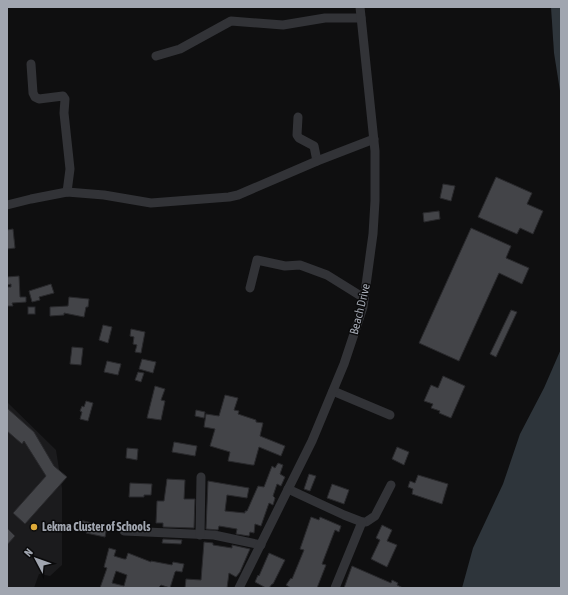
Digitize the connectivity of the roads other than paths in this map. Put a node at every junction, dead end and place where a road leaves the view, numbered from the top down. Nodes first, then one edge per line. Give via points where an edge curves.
1 (360, 7) edge
2 (361, 18) junction
3 (156, 56) dead end
4 (31, 64) dead end
5 (298, 117) dead end
6 (374, 139) junction
7 (317, 161) junction
8 (67, 192) junction
9 (7, 205) edge
10 (250, 288) dead end
11 (364, 298) junction
12 (333, 391) junction
13 (390, 415) dead end
14 (201, 477) dead end
15 (391, 485) dead end
16 (288, 489) junction
17 (362, 522) junction
18 (124, 531) dead end
19 (200, 534) junction
20 (261, 545) junction
21 (239, 588) edge
22 (335, 588) edge

1 - 2 street, Beach Drive
2 - 3 street via 325,18 283,25 231,21 180,49
2 - 6 street, Beach Drive
4 - 8 street via 35,97 39,99 62,96 65,99 70,169
5 - 7 street via 297,135 302,141 314,146
6 - 7 street
6 - 11 street, Beach Drive via 373,234
7 - 8 street via 229,197 151,203
8 - 9 street
10 - 11 street via 257,260 285,266 300,265 327,275
11 - 12 street, Beach Drive
12 - 13 street
12 - 16 street, Beach Drive
14 - 19 street
15 - 17 street via 375,516
16 - 17 street
16 - 20 street, Beach Drive
17 - 22 street
18 - 19 street
19 - 20 street
20 - 21 street, Beach Drive

